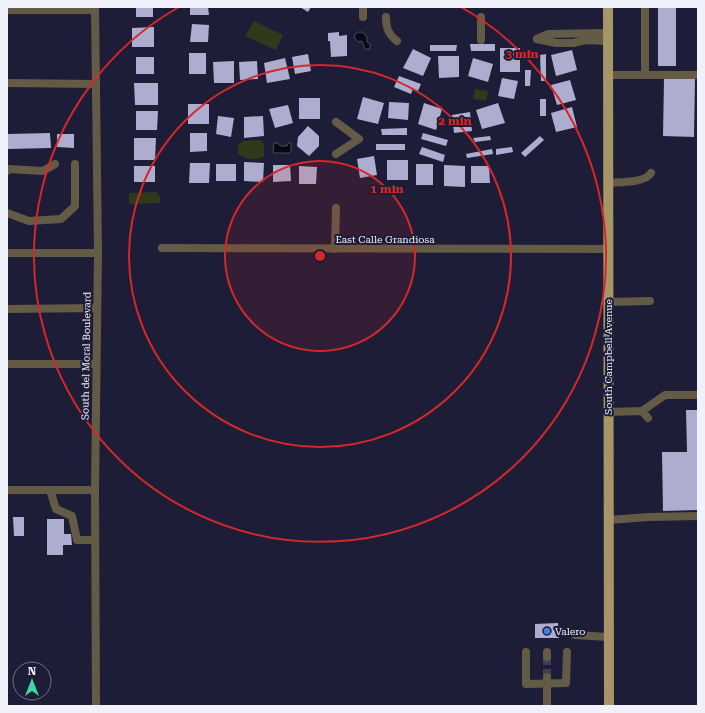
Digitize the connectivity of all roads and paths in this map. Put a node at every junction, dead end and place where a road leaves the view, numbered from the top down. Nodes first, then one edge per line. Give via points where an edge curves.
1 (363, 7) edge
2 (608, 7) edge
3 (645, 7) edge
4 (95, 8) edge
5 (7, 10) edge
6 (363, 17) dead end
7 (386, 17) dead end
8 (481, 17) dead end
9 (607, 37) junction
10 (481, 40) dead end
11 (397, 41) dead end
12 (645, 74) dead end
13 (607, 75) junction
14 (697, 75) dead end
15 (7, 83) edge
16 (96, 84) junction
17 (336, 122) dead end
18 (336, 154) dead end
19 (56, 164) dead end
20 (75, 164) dead end
21 (7, 171) edge
22 (651, 173) dead end
23 (608, 183) junction
24 (336, 208) dead end
25 (7, 214) edge
26 (162, 248) dead end
27 (335, 249) junction
28 (608, 249) junction
29 (7, 253) edge
30 (98, 253) junction
31 (650, 301) dead end
32 (608, 302) junction
33 (97, 308) junction
34 (7, 309) edge
35 (7, 364) edge
36 (96, 364) junction
37 (698, 395) edge
38 (642, 411) junction
39 (609, 412) junction
40 (648, 418) dead end
41 (7, 490) edge
42 (50, 490) junction
43 (95, 490) junction
44 (698, 516) edge
45 (608, 520) junction
46 (95, 540) junction
47 (575, 635) dead end
48 (608, 637) junction
49 (526, 652) dead end
50 (567, 652) dead end
51 (547, 680) junction
52 (96, 706) edge
53 (546, 706) edge
54 (609, 706) edge

1 - 6 street
2 - 9 main road, South Campbell Avenue
3 - 12 street
4 - 5 street
4 - 16 street, South del Moral Boulevard
7 - 11 street via 387,29
8 - 10 street
9 - 9 street via 548,34 537,39 573,43
9 - 13 main road, South Campbell Avenue
13 - 14 street
13 - 23 main road, South Campbell Avenue
15 - 16 street
16 - 30 street, South del Moral Boulevard
17 - 18 street via 359,138
19 - 21 street via 42,171
20 - 25 street via 75,206 61,219 29,221
22 - 23 street via 642,180
23 - 28 main road, South Campbell Avenue
24 - 27 street
26 - 27 street, East Calle Grandiosa
27 - 28 street, East Calle Grandiosa
28 - 32 main road, South Campbell Avenue
29 - 30 street
30 - 33 street, South del Moral Boulevard
31 - 32 street
32 - 39 main road, South Campbell Avenue
33 - 34 street
33 - 36 street, South del Moral Boulevard
35 - 36 street
36 - 43 street, South del Moral Boulevard
37 - 38 street via 665,395
38 - 39 street
38 - 40 street
39 - 45 main road, South Campbell Avenue
41 - 42 street
42 - 43 street
42 - 46 street via 56,509 72,516 77,540
43 - 46 street, South del Moral Boulevard
44 - 45 street
45 - 48 main road, South Campbell Avenue
46 - 52 street, South del Moral Boulevard
47 - 48 street
48 - 54 main road, South Campbell Avenue
49 - 51 street via 526,684
50 - 51 street via 566,683
51 - 53 street

